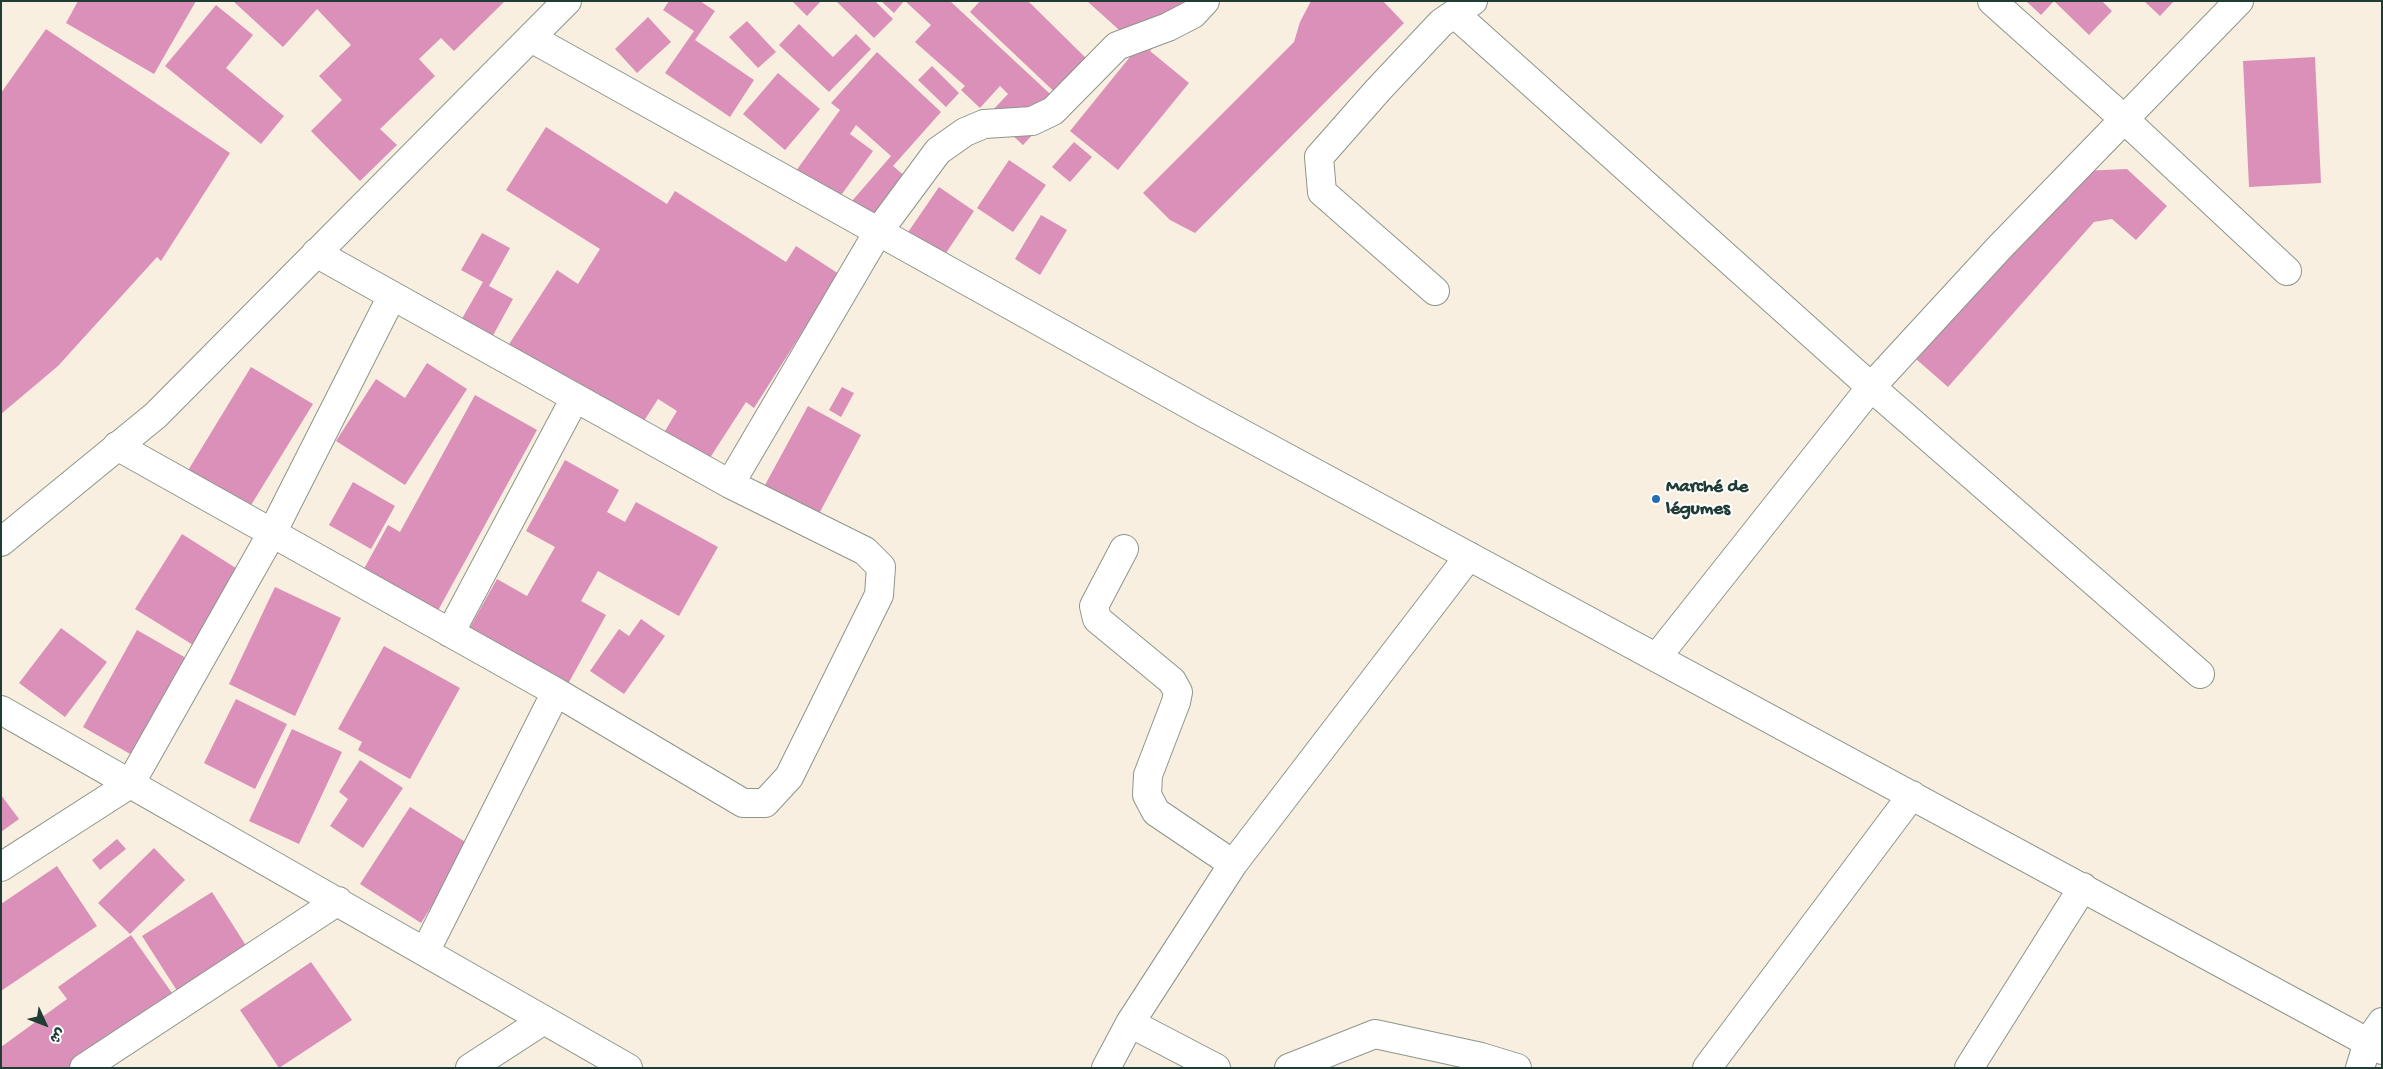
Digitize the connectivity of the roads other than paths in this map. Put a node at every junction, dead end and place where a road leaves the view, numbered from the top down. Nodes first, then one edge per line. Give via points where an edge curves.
1 (567, 1) edge
2 (1205, 1) edge
3 (1992, 1) edge
4 (2239, 1) edge
5 (1464, 7) edge
6 (531, 38) junction
7 (2124, 119) junction
8 (878, 232) junction
9 (316, 253) junction
10 (2287, 271) dead end
11 (1435, 291) dead end
12 (392, 296) junction
13 (1872, 387) junction
14 (575, 398) junction
15 (117, 446) junction
16 (730, 484) junction
17 (272, 533) junction
18 (1, 542) edge
19 (1124, 549) dead end
20 (1469, 556) junction
21 (450, 633) junction
22 (1657, 657) junction
23 (2200, 674) dead end
24 (556, 692) junction
25 (1, 710) edge
26 (130, 784) junction
27 (1912, 795) junction
28 (1233, 864) junction
29 (1, 867) edge
30 (2083, 887) junction
31 (338, 901) junction
32 (425, 952) junction
33 (544, 1020) junction
34 (1130, 1023) junction
35 (2373, 1045) edge
36 (84, 1068) edge
37 (470, 1068) edge
38 (628, 1068) edge
39 (1106, 1068) edge
40 (1216, 1068) edge
41 (1289, 1068) edge
42 (1517, 1068) edge
43 (1707, 1068) edge
44 (1969, 1068) edge

1 - 6 street
2 - 8 street via 1193,14 1168,27 1118,46 1053,111 1032,121 984,124 965,132 938,152
3 - 7 street
4 - 7 street
5 - 11 street via 1441,23 1319,158 1322,192
5 - 13 street
6 - 8 street
6 - 9 street
7 - 10 street
7 - 13 street via 1998,248
8 - 16 street
8 - 20 street
9 - 12 street
9 - 15 street via 156,415
12 - 14 street
12 - 17 street
13 - 22 street
13 - 23 street
14 - 16 street
14 - 21 street
15 - 17 street
15 - 18 street
16 - 24 street via 865,551 881,567 879,595 789,777 765,803 743,803
17 - 21 street
17 - 26 street
19 - 28 street via 1094,606 1097,619 1172,681 1178,692 1148,775 1147,795 1156,812
20 - 22 street
20 - 28 street
21 - 24 street
22 - 27 street
24 - 32 street
25 - 26 street
26 - 29 street
26 - 31 street
27 - 30 street
27 - 43 street
28 - 34 street
30 - 35 street
30 - 44 street
31 - 32 street
31 - 36 street
32 - 33 street
33 - 37 street
33 - 38 street
34 - 39 street
34 - 40 street
41 - 42 street via 1375,1034

